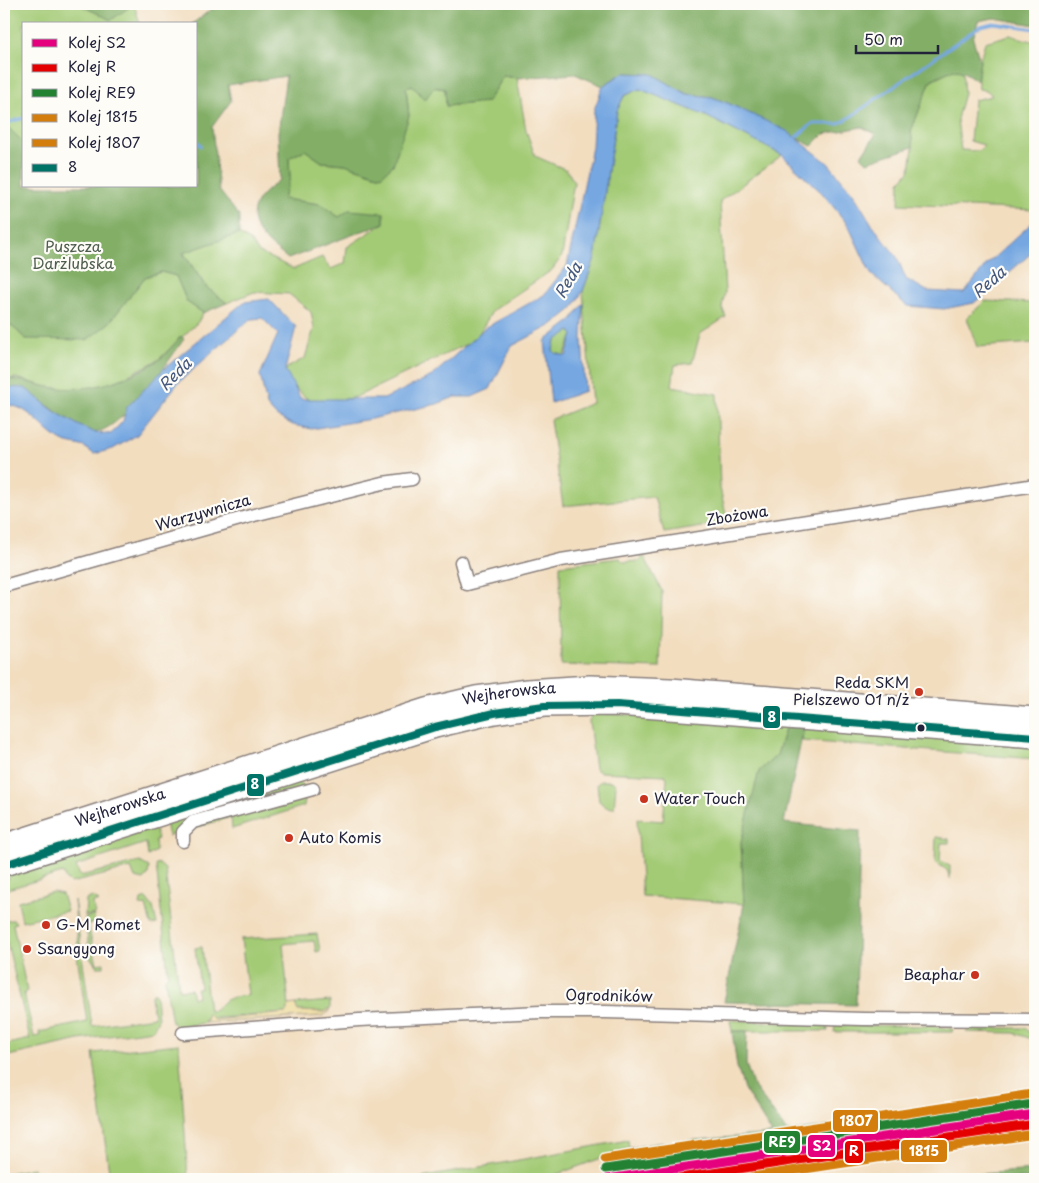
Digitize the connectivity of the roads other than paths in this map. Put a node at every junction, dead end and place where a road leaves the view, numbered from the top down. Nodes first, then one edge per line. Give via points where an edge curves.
1 (412, 479) dead end
2 (1035, 485) edge
3 (461, 562) dead end
4 (4, 586) edge
5 (1035, 718) edge
6 (1035, 736) edge
7 (313, 789) dead end
8 (183, 841) dead end
9 (4, 845) edge
10 (4, 865) edge
11 (1035, 1020) edge
12 (183, 1033) dead end

1 - 4 street, Warzywnicza via 383,483 254,515
2 - 3 street, Zbożowa via 561,560 467,584
5 - 9 main road, Wejherowska via 662,689 590,686 527,690 476,697 426,709
6 - 10 main road, Wejherowska via 649,707 536,707 435,727
7 - 8 street via 193,822 183,832
11 - 12 street, Ogrodników via 540,1012 359,1020

